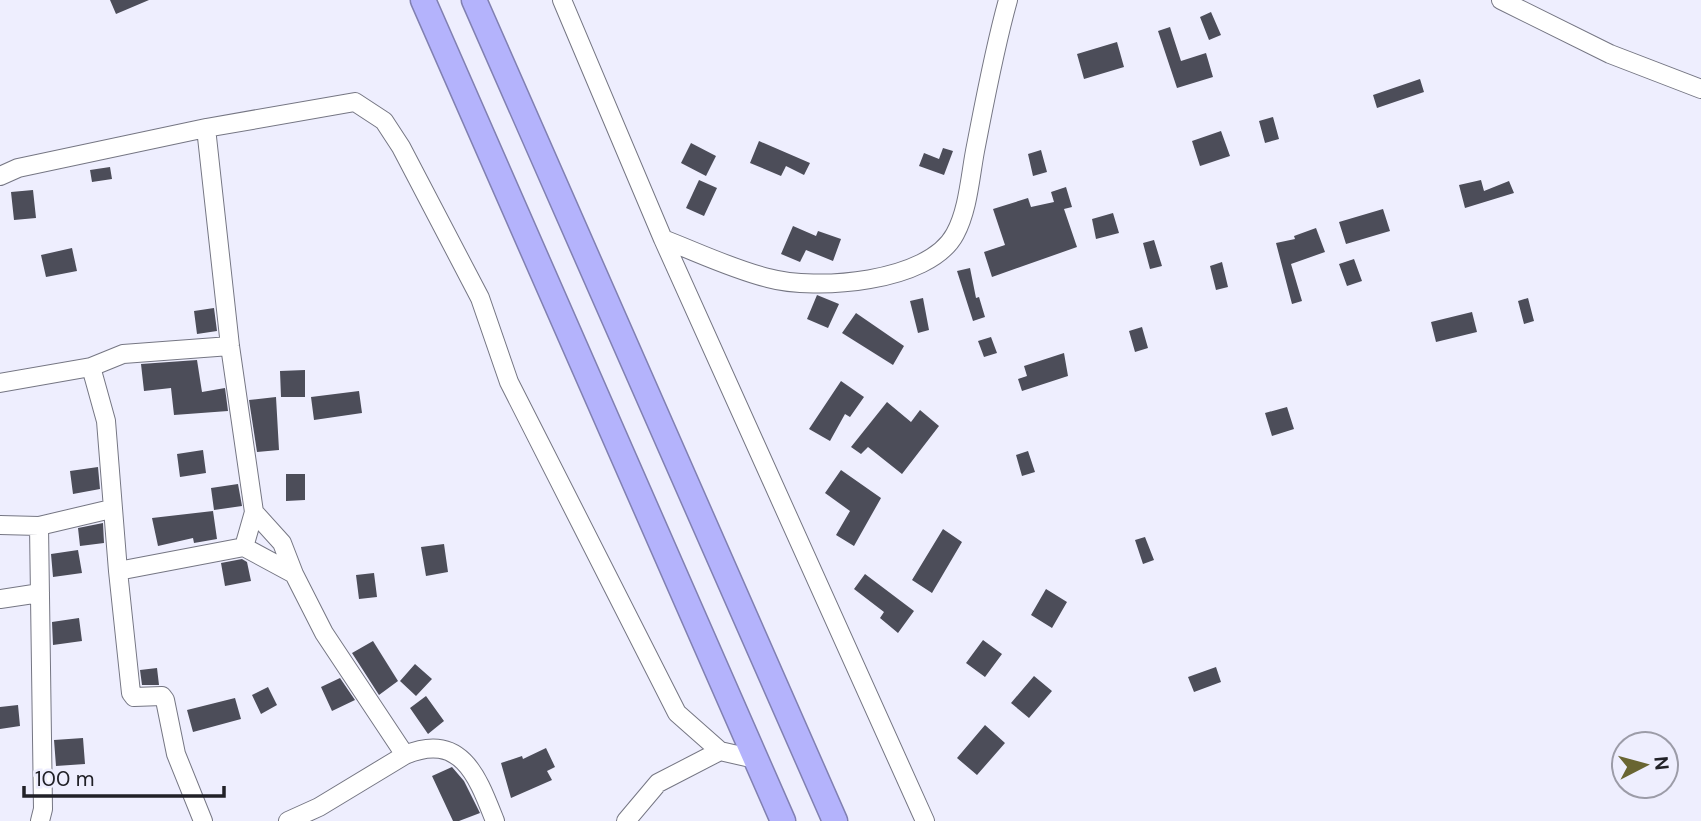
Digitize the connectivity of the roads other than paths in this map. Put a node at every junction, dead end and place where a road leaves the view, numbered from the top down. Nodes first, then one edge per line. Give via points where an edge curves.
1 (423, 0) edge
2 (474, 0) edge
3 (562, 0) edge
4 (1008, 0) edge
5 (1501, 0) edge
6 (1701, 89) edge
7 (206, 128) junction
8 (0, 176) edge
9 (663, 239) junction
10 (230, 346) junction
11 (90, 367) junction
12 (0, 383) edge
13 (111, 509) junction
14 (254, 512) junction
15 (0, 525) edge
16 (39, 526) junction
17 (244, 547) junction
18 (118, 571) junction
19 (294, 574) junction
20 (40, 593) junction
21 (0, 599) edge
22 (720, 751) junction
23 (405, 755) junction
24 (755, 759) junction
25 (40, 821) edge
26 (203, 821) edge
27 (288, 821) edge
28 (495, 821) edge
29 (626, 821) edge
30 (783, 821) edge
31 (835, 821) edge
32 (925, 821) edge

1 - 24 highway
2 - 31 highway
3 - 9 street
4 - 9 street via 966,200 955,235 935,257 892,276 816,284 769,279
5 - 6 street via 1610,54
7 - 8 street via 18,168
7 - 10 street
7 - 22 street via 355,102 384,121 480,298 509,382 677,713
9 - 32 street
10 - 11 street via 123,354
10 - 14 street
11 - 12 street
11 - 13 street via 106,421
13 - 16 street
13 - 18 street
14 - 17 street
14 - 19 street via 282,543
15 - 16 street
16 - 20 street
17 - 18 street
17 - 19 street
18 - 26 street via 131,693 165,700 176,754
19 - 23 street via 324,633
20 - 21 street
20 - 25 street
22 - 24 street
22 - 29 street via 658,783
23 - 27 street
23 - 28 street via 420,749 454,753 477,775
24 - 30 highway

